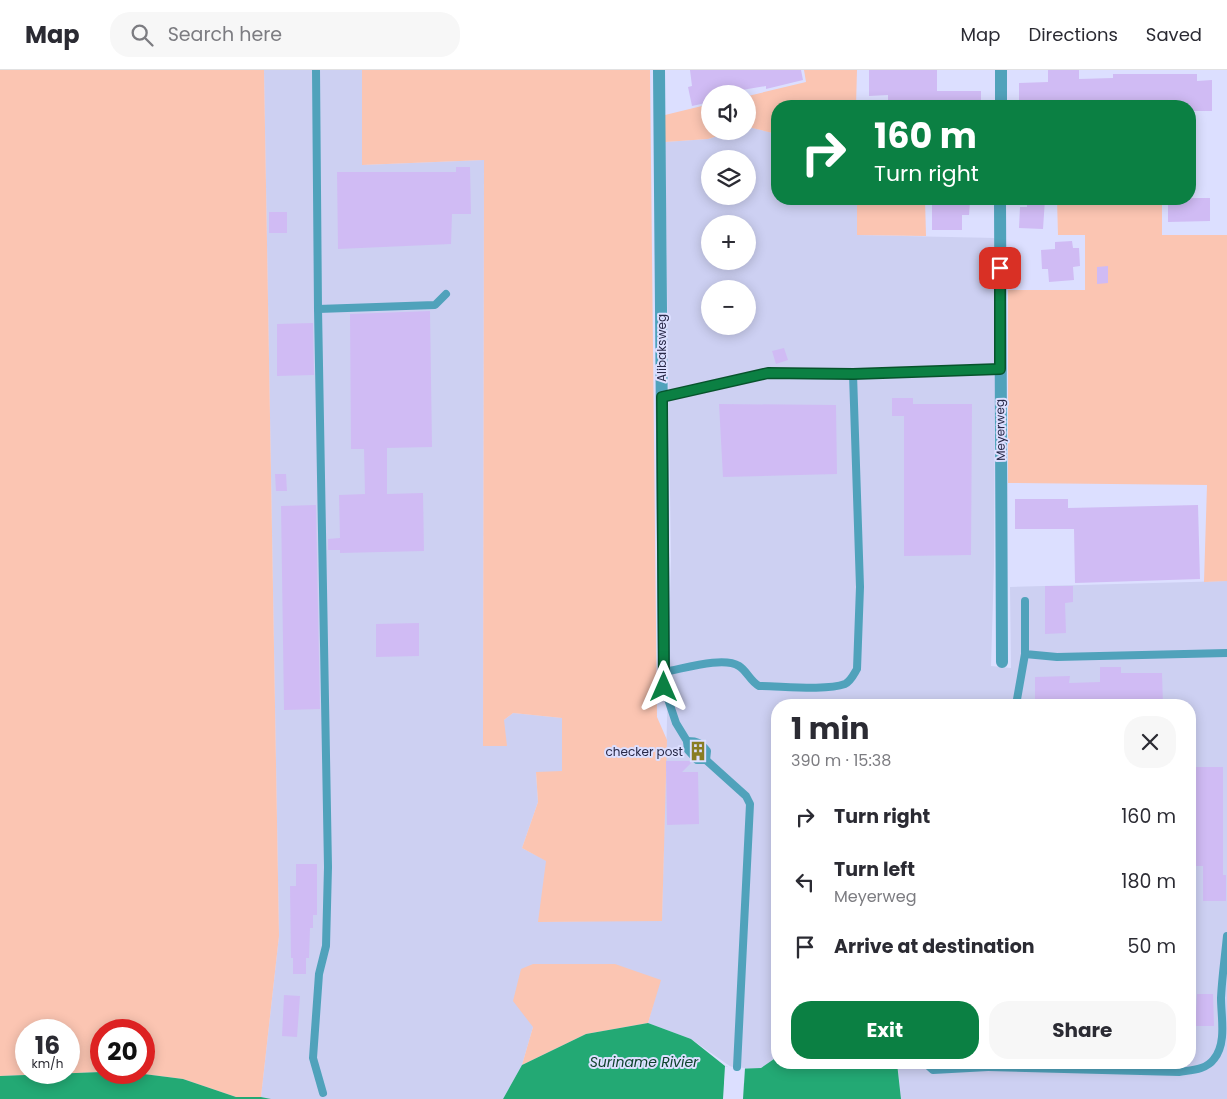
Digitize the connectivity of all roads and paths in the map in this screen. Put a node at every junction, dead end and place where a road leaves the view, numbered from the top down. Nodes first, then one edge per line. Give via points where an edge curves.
1 (316, 70) edge
2 (659, 70) edge
3 (1001, 70) edge
4 (1001, 100) edge
5 (1000, 205) edge
6 (446, 294) dead end
7 (318, 309) junction
8 (1000, 369) junction
9 (853, 374) junction
10 (662, 397) junction
11 (1025, 601) dead end
12 (1227, 653) edge
13 (1025, 654) junction
14 (1002, 662) dead end
15 (664, 672) junction
16 (1017, 699) edge
17 (688, 740) junction
18 (706, 760) junction
19 (1227, 936) edge
20 (737, 1067) dead end
21 (932, 1069) edge
22 (944, 1069) edge
23 (1098, 1069) edge
24 (322, 1094) dead end

1 - 7 lane
2 - 10 street, Alibaksweg
3 - 4 street
5 - 8 street, Meyerweg
6 - 7 lane via 435,305
7 - 24 lane via 328,867 326,946 319,974 312,1058
8 - 9 lane
8 - 14 street, Meyerweg
9 - 10 lane via 768,373
9 - 15 lane via 860,587 857,669 853,677 847,683 832,687 759,686 740,667 730,663
10 - 15 street, Alibaksweg
11 - 13 lane
12 - 13 lane via 1057,657
13 - 16 lane
15 - 17 lane, Alibaksweg via 664,687 676,723
17 - 18 lane via 702,745 707,751
17 - 18 lane, Alibaksweg via 692,756 696,760
18 - 20 lane via 746,796 750,804
19 - 23 lane via 1221,997 1222,1037 1214,1060 1199,1070 1179,1072
21 - 22 lane

